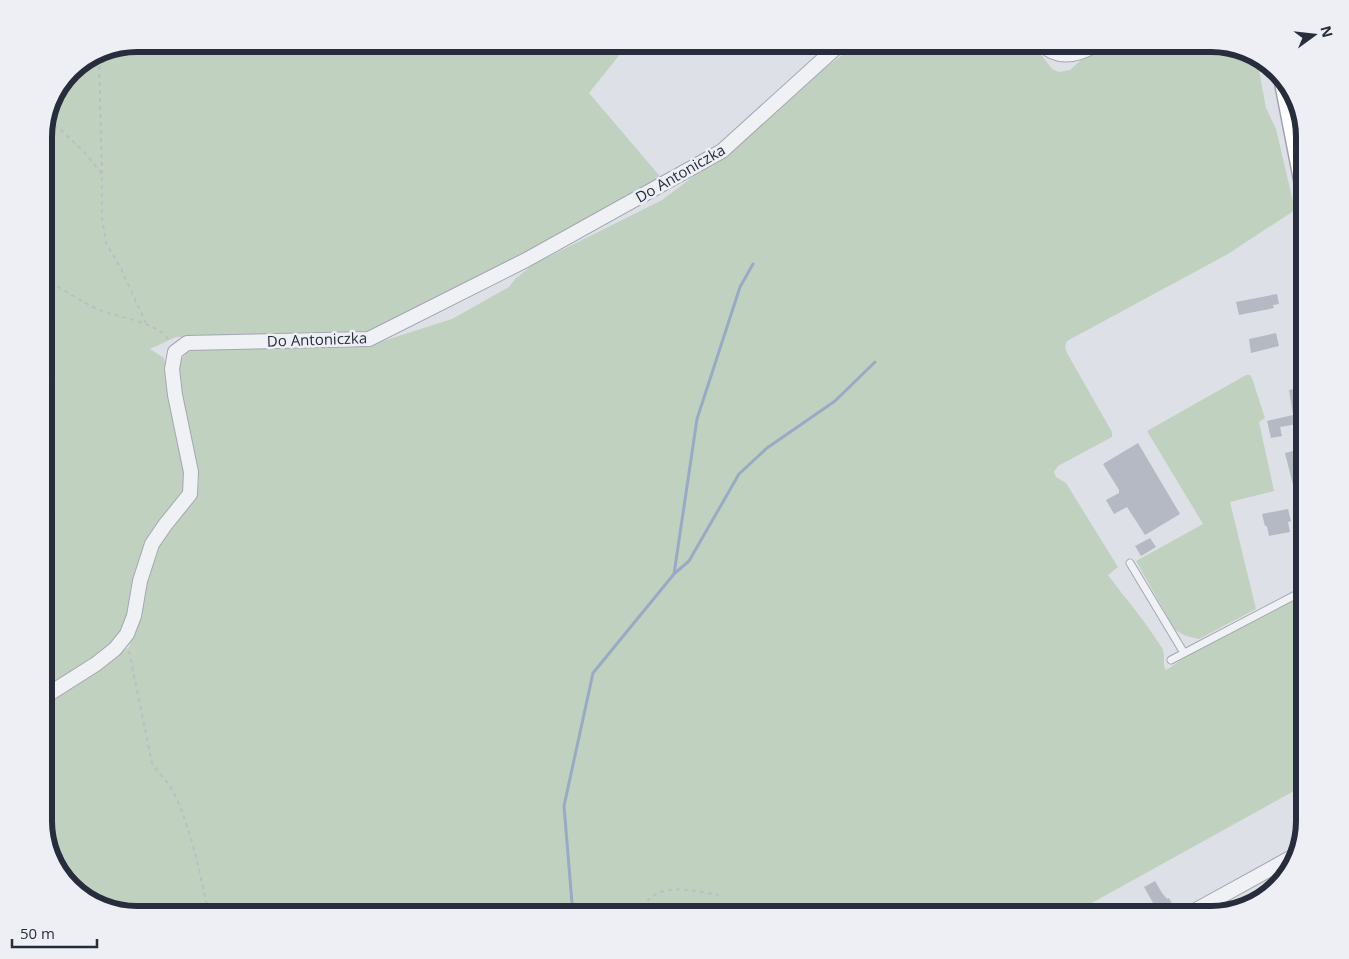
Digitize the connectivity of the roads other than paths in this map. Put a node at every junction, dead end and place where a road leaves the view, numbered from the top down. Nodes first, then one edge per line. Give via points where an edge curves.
1 (831, 52) edge
2 (1055, 52) edge
3 (1081, 52) edge
4 (1290, 105) edge
5 (1296, 135) edge
6 (1130, 563) dead end
7 (1296, 595) edge
8 (1184, 654) junction
9 (1171, 660) dead end
10 (53, 691) edge
11 (1288, 859) edge
12 (1203, 906) edge

1 - 10 street, Do Antoniczka via 722,151 526,260 369,339 187,343 175,352 172,369 191,472 190,494 152,544 127,634 96,664
2 - 3 street via 1070,55
4 - 5 main road
6 - 8 lane
7 - 8 lane
8 - 9 lane
11 - 12 street

